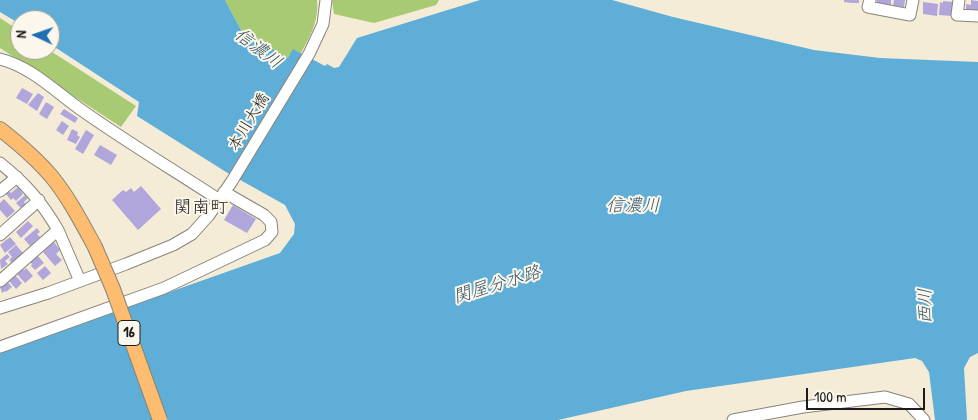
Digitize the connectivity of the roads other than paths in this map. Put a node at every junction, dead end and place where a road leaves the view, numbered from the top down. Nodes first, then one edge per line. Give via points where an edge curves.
1 (326, 0) edge
2 (870, 0) edge
3 (913, 0) edge
4 (960, 0) edge
5 (978, 16) edge
6 (0, 59) edge
7 (0, 129) edge
8 (0, 163) edge
9 (17, 176) junction
10 (0, 191) edge
11 (221, 196) junction
12 (39, 200) junction
13 (58, 230) junction
14 (0, 235) edge
15 (0, 281) edge
16 (80, 281) junction
17 (0, 308) edge
18 (0, 347) edge
19 (160, 420) edge
20 (733, 420) edge
21 (924, 420) edge

1 - 11 street, 本川大橋 via 323,24 309,54
2 - 3 street via 868,7 910,16
4 - 5 street via 957,15
6 - 11 street via 12,62 81,110
7 - 19 main road, 16, bridge via 52,177 95,247
8 - 9 street
9 - 10 street
9 - 12 street
11 - 16 street, 本川大橋 via 192,234 173,245
11 - 18 street via 264,215 271,222 272,232 265,240 164,288
12 - 13 street
12 - 14 street
13 - 15 street
13 - 16 street
16 - 17 street, 本川大橋
20 - 21 street via 885,397 909,404

